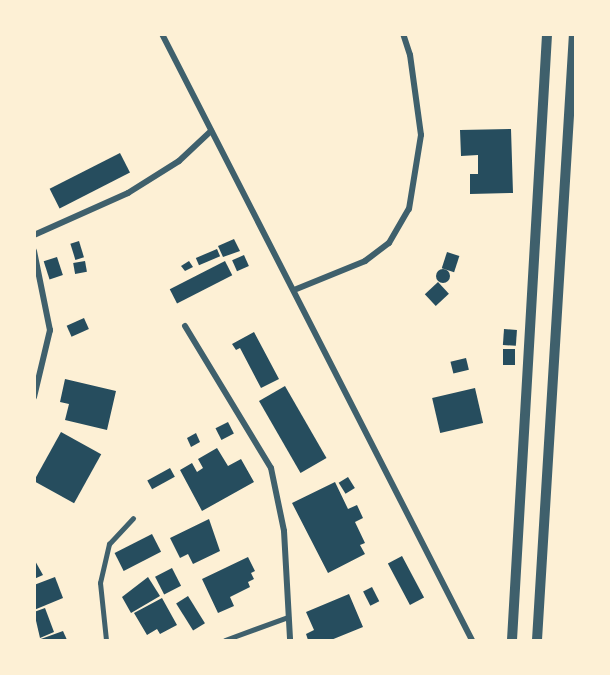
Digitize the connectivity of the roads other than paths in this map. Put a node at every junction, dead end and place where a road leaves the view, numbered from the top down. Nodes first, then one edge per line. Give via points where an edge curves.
1 (162, 34) edge
2 (403, 34) edge
3 (547, 34) edge
4 (574, 34) edge
5 (211, 131) junction
6 (571, 144) edge
7 (34, 235) edge
8 (34, 251) edge
9 (294, 290) junction
10 (185, 326) dead end
11 (34, 397) edge
12 (133, 518) dead end
13 (288, 617) junction
14 (106, 640) edge
15 (225, 640) edge
16 (290, 640) edge
17 (472, 640) edge
18 (512, 640) edge
19 (537, 640) edge

1 - 5 street
2 - 9 street via 410,55 420,135 409,209 389,243 365,261
3 - 18 street
4 - 6 street
5 - 7 street via 179,161 128,194
5 - 9 street
6 - 19 street
8 - 11 street via 50,330
9 - 17 street
10 - 13 street via 271,468 285,531
12 - 14 lane via 109,544 100,584
13 - 15 lane
13 - 16 street

